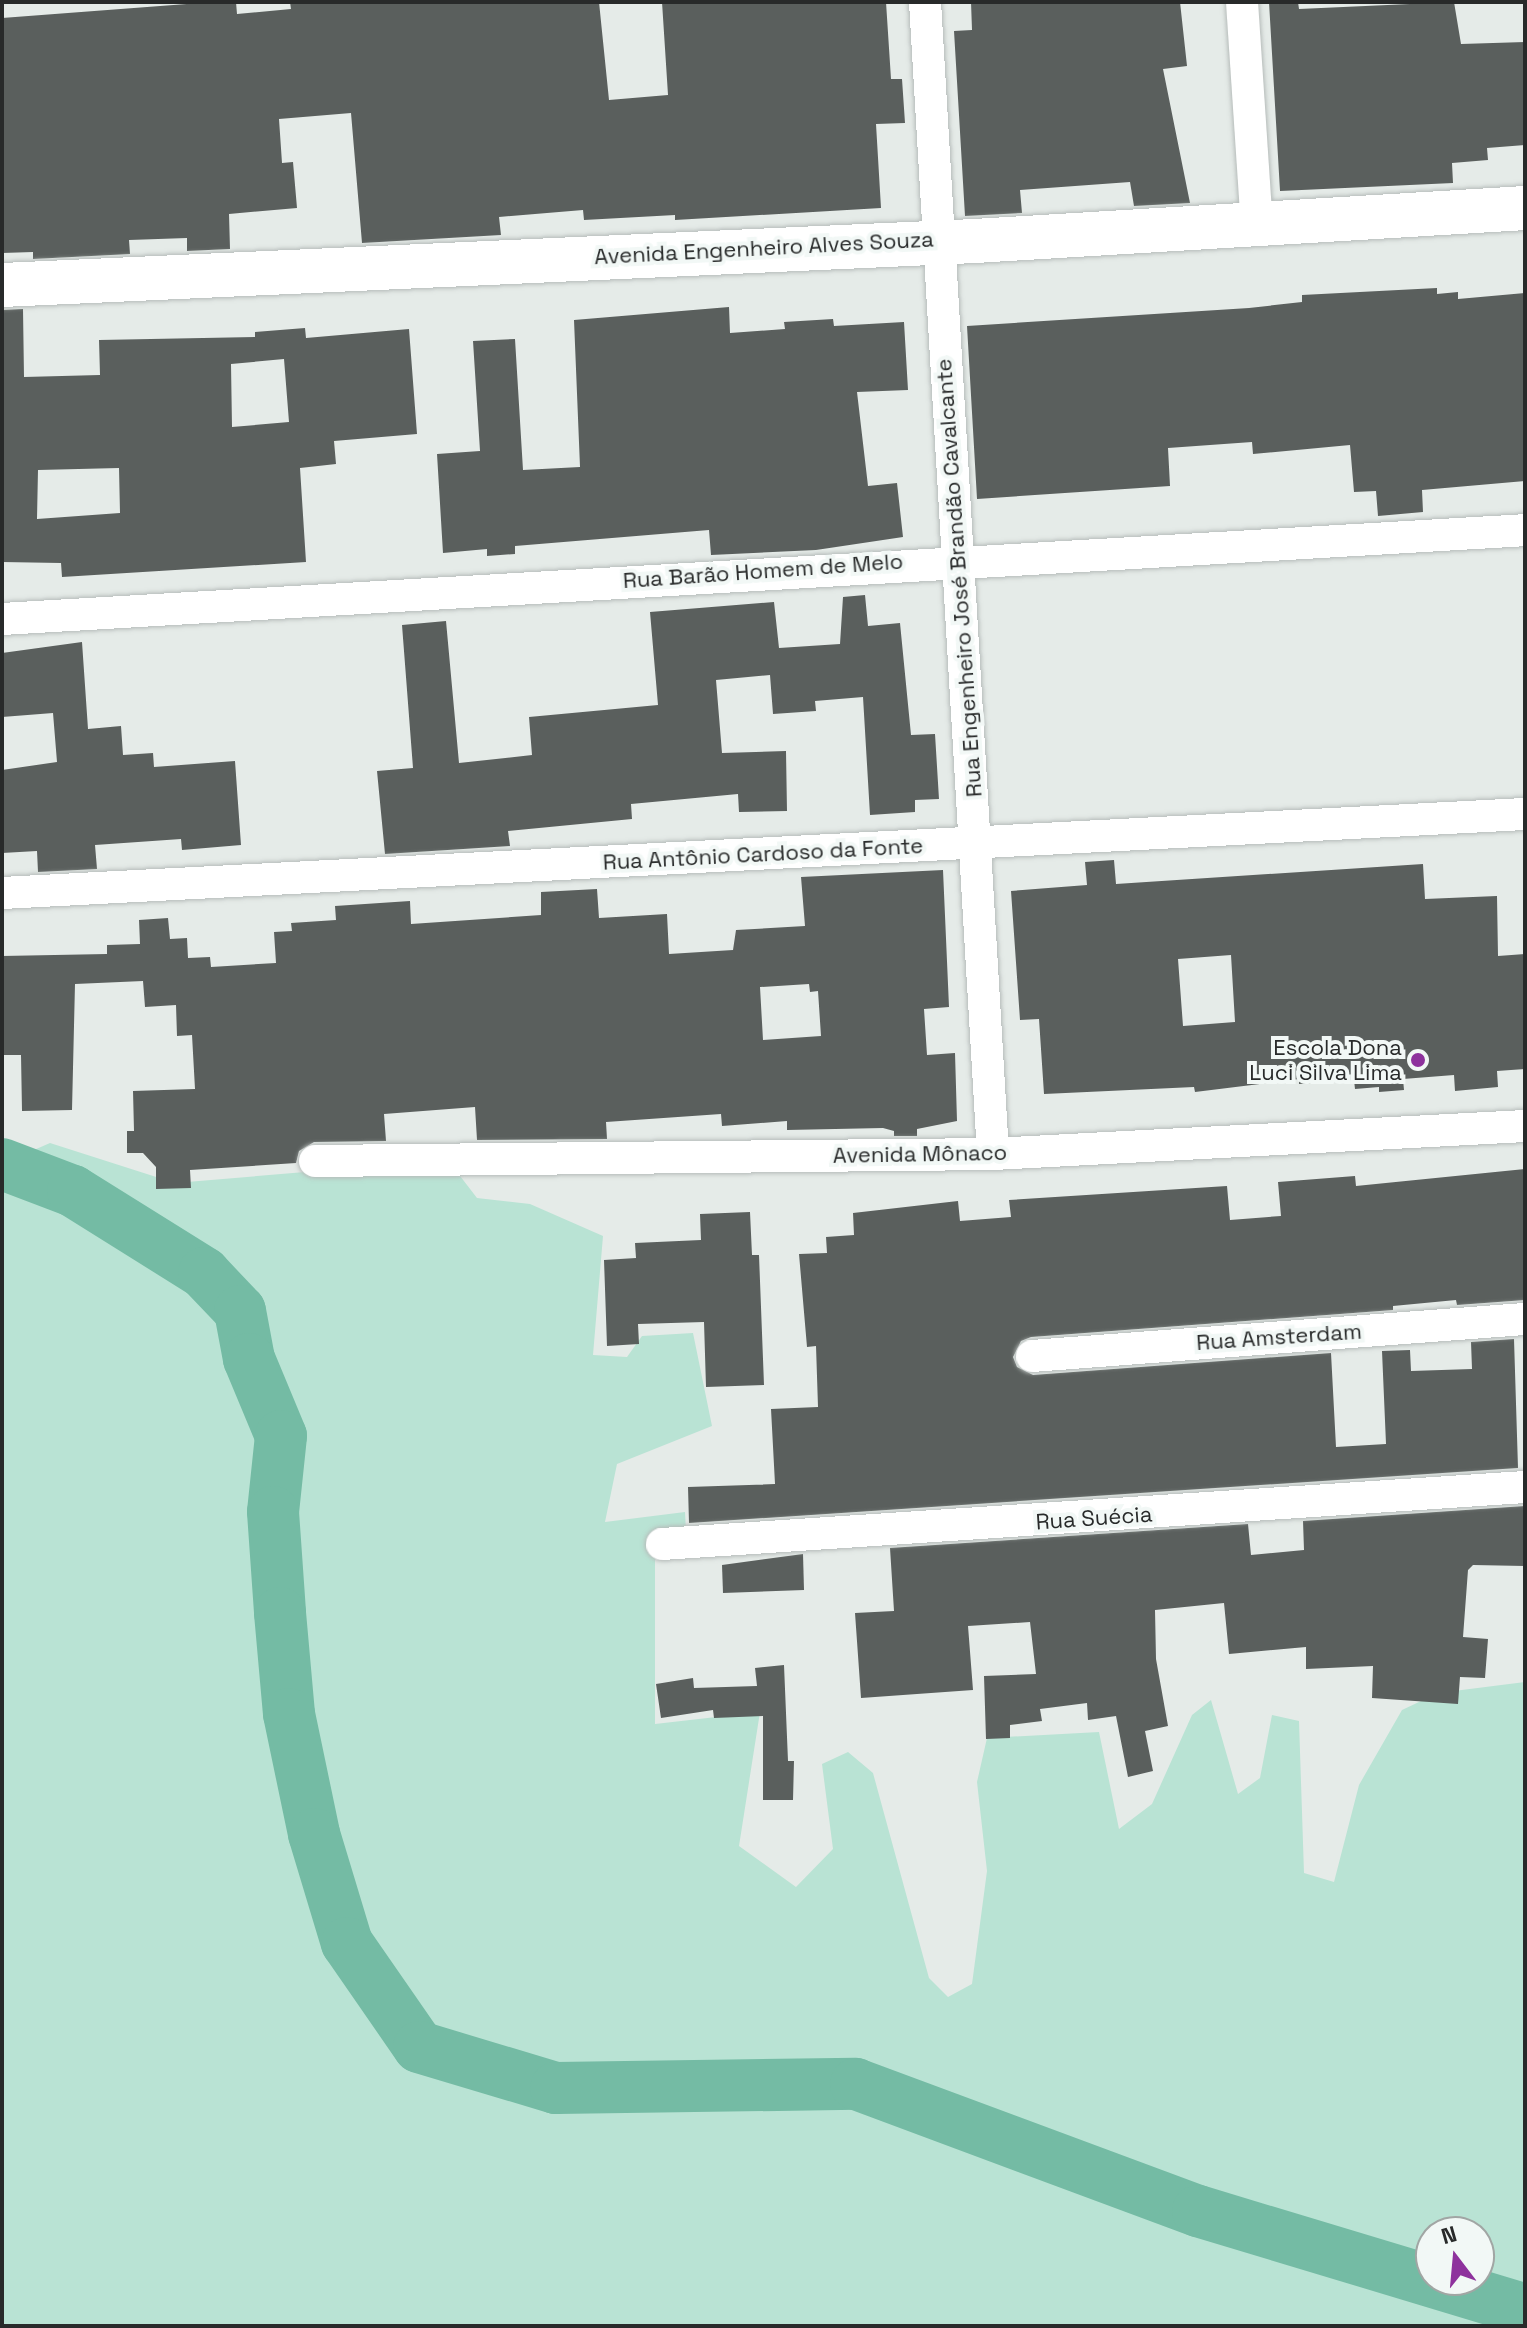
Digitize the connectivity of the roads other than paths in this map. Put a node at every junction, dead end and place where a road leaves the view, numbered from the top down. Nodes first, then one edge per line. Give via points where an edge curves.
1 (925, 2) edge
2 (1242, 2) edge
3 (1525, 208) edge
4 (1257, 226) junction
5 (936, 239) junction
6 (2, 285) edge
7 (1525, 530) edge
8 (959, 559) junction
9 (2, 619) edge
10 (1525, 814) edge
11 (976, 844) junction
12 (2, 893) edge
13 (1525, 1126) edge
14 (993, 1154) junction
15 (315, 1161) dead end
16 (1525, 1319) edge
17 (1032, 1356) dead end
18 (1525, 1487) edge
19 (662, 1544) dead end

1 - 5 street, Rua Engenheiro José Brandão Cavalcante
2 - 4 street
3 - 4 main road, Avenida Engenheiro Alves Souza
4 - 5 main road, Avenida Engenheiro Alves Souza
5 - 6 main road, Avenida Engenheiro Alves Souza
5 - 8 street, Rua Engenheiro José Brandão Cavalcante
7 - 8 street, Rua Barão Homem de Melo
8 - 9 street, Rua Barão Homem de Melo
8 - 11 street, Rua Engenheiro José Brandão Cavalcante
10 - 11 street, Rua Antônio Cardoso da Fonte
11 - 12 street, Rua Antônio Cardoso da Fonte
11 - 14 street, Rua Engenheiro José Brandão Cavalcante
13 - 14 street, Avenida Mônaco
14 - 15 street, Avenida Mônaco
16 - 17 street, Rua Amsterdam
18 - 19 street, Rua Suécia

